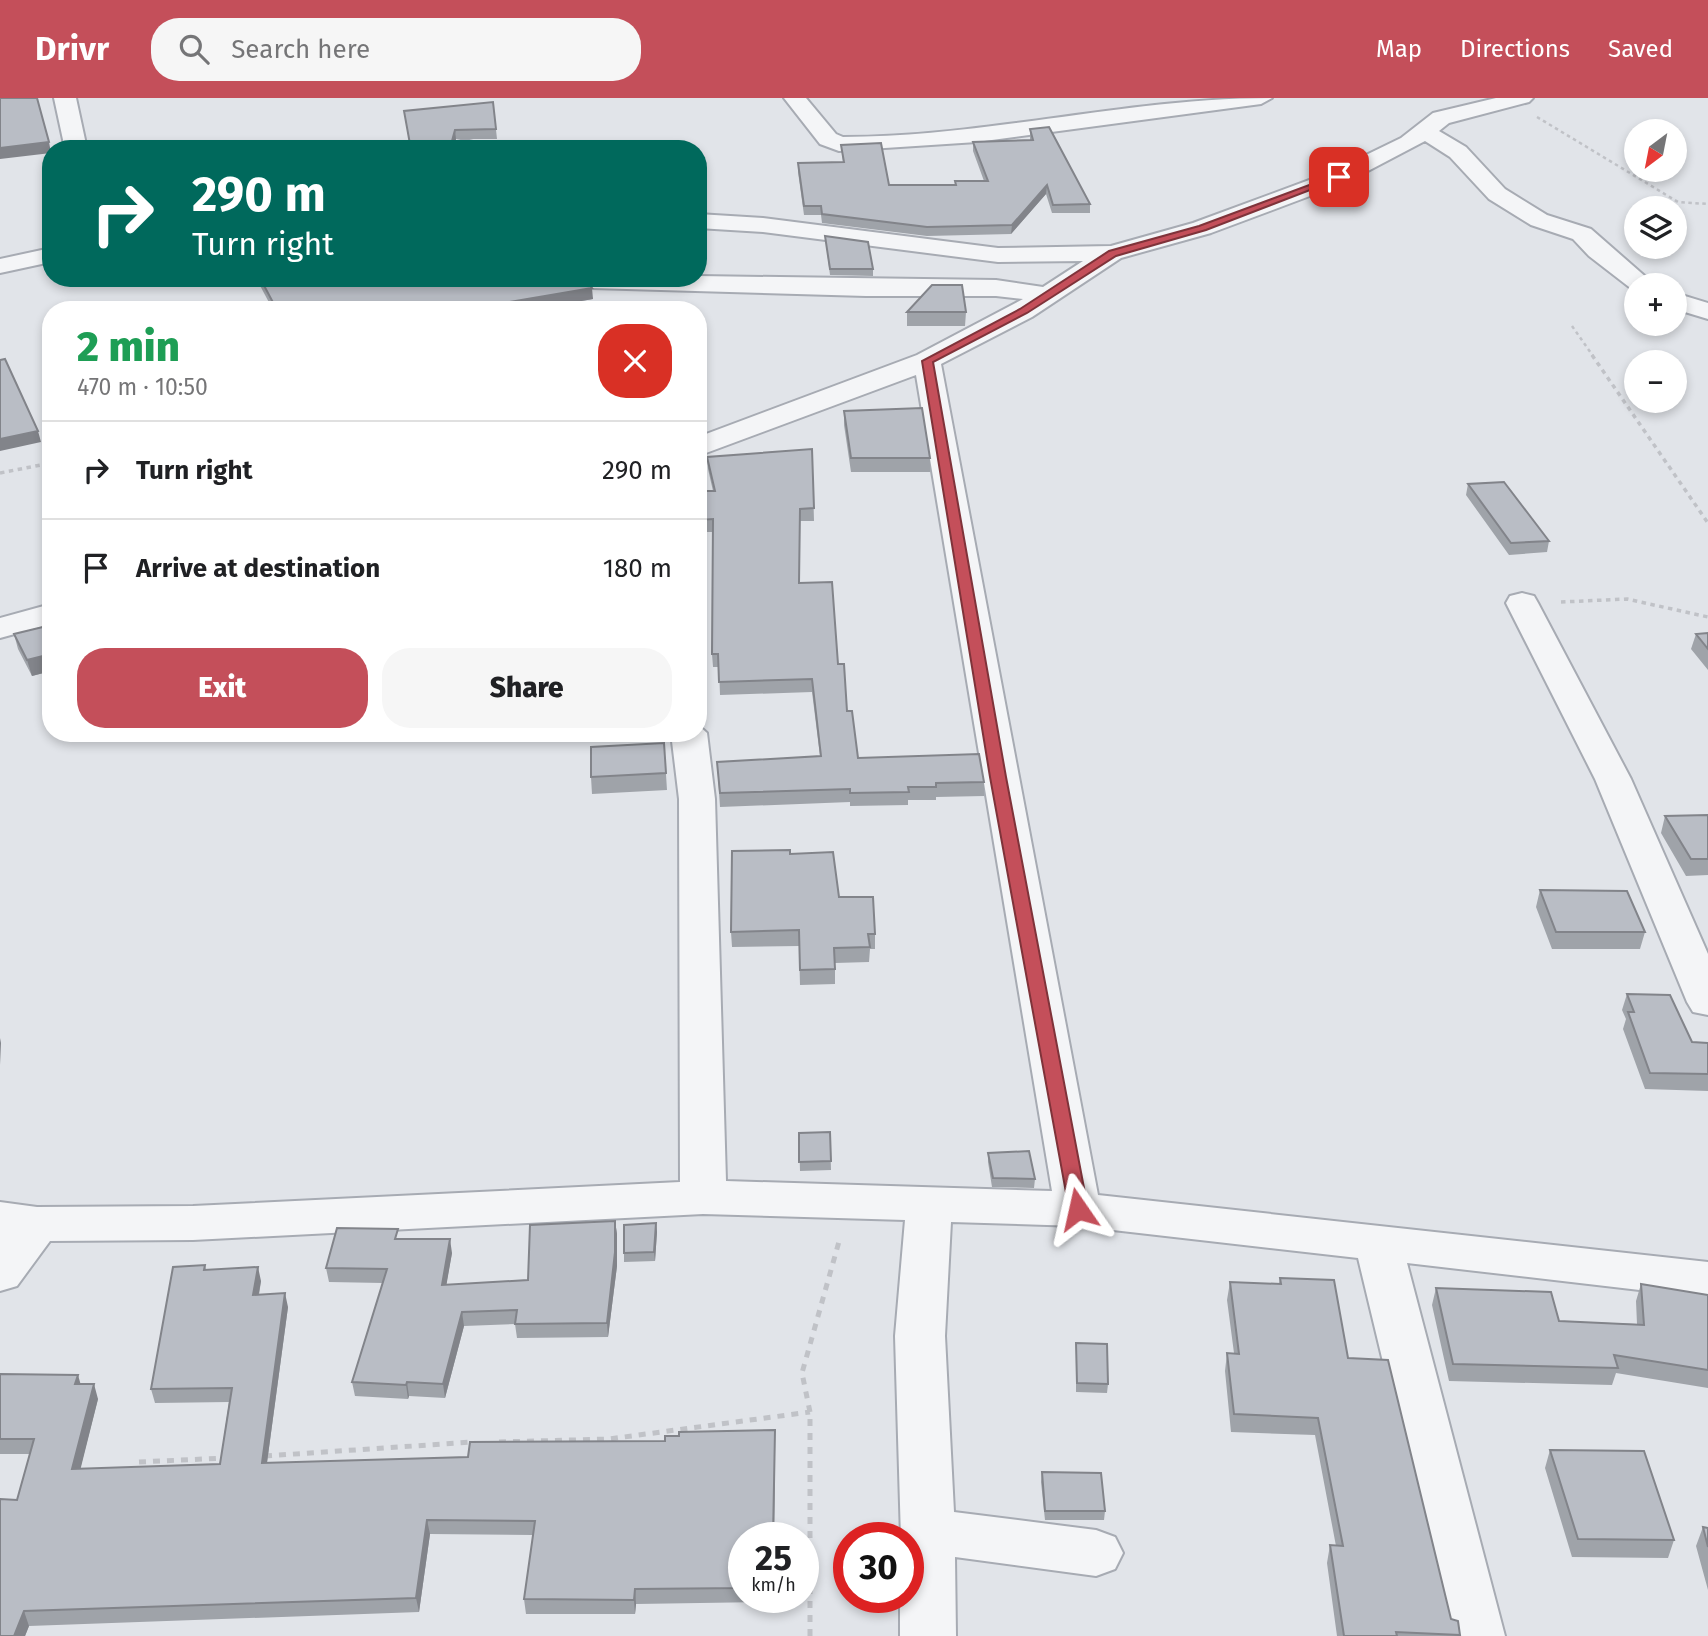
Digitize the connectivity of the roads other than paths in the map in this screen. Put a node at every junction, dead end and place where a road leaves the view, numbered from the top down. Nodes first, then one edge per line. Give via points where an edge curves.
1 (65, 98) edge
2 (795, 98) edge
3 (1261, 98) edge
4 (1516, 99) edge
5 (1424, 131) junction
6 (74, 140) edge
7 (707, 222) edge
8 (1112, 253) junction
9 (42, 257) edge
10 (0, 266) edge
11 (1626, 273) edge
12 (707, 283) edge
13 (1048, 295) junction
14 (1687, 305) edge
15 (1708, 311) edge
16 (927, 361) junction
17 (707, 444) edge
18 (1522, 603) road end
19 (42, 616) edge
20 (0, 628) edge
21 (690, 742) edge
22 (1708, 1002) edge
23 (703, 1197) junction
24 (929, 1206) junction
25 (1078, 1209) junction
26 (18, 1222) edge
27 (1378, 1242) junction
28 (0, 1273) edge
29 (1708, 1280) edge
30 (928, 1531) junction
31 (1096, 1553) dead end
32 (928, 1636) edge
33 (1477, 1636) edge

1 - 6 street
2 - 3 street via 828,139 862,144 977,135
4 - 5 street via 1441,118
5 - 8 street via 1339,177 1202,228
5 - 11 street via 1458,152 1497,194 1539,219 1582,234
7 - 8 street via 998,255
8 - 13 street
9 - 10 street
12 - 13 street via 996,288
13 - 16 street
14 - 15 street
16 - 17 street
16 - 25 street
18 - 22 street via 1613,779
19 - 20 street
21 - 23 street via 697,799
23 - 24 street
23 - 26 street via 193,1223
24 - 25 street
24 - 30 street via 920,1336
25 - 27 street
26 - 28 street
27 - 29 street
27 - 33 street
30 - 31 street
30 - 32 street

